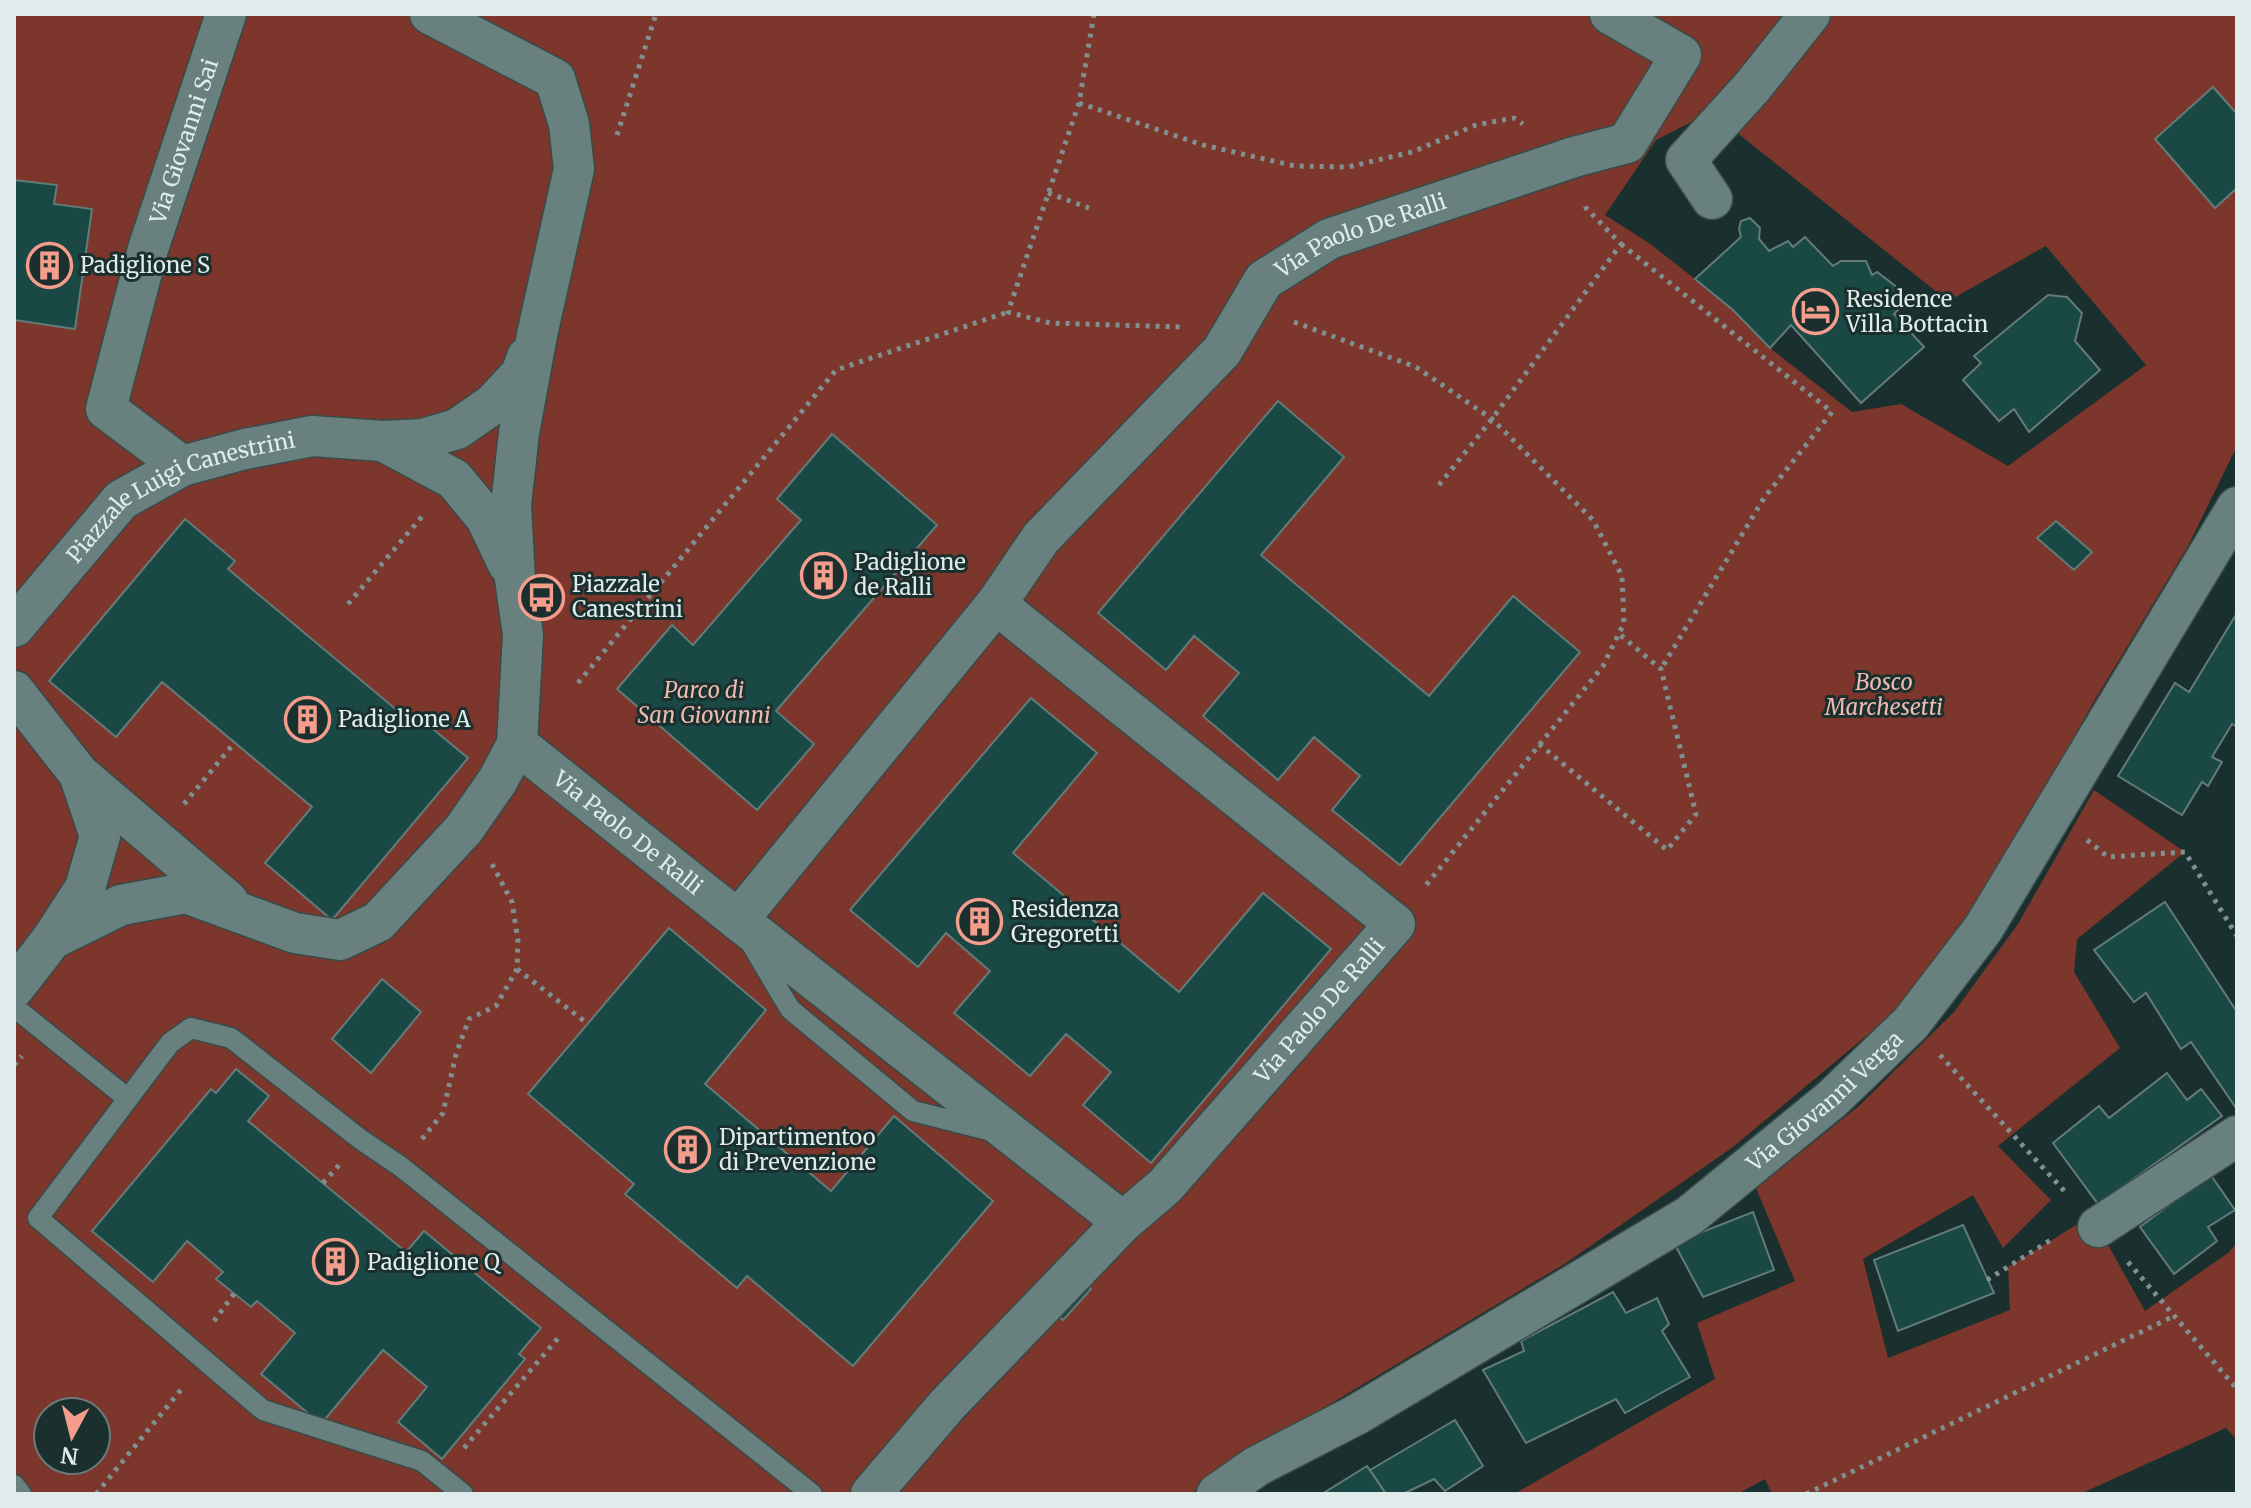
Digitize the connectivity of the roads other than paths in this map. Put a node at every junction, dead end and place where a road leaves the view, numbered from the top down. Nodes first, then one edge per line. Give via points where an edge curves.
1 (226, 14) edge
2 (430, 14) edge
3 (1610, 14) edge
4 (1810, 14) edge
5 (1712, 199) dead end
6 (537, 335) junction
7 (383, 441) junction
8 (182, 466) junction
9 (2237, 507) edge
10 (515, 579) junction
11 (996, 604) junction
12 (14, 627) edge
13 (14, 691) edge
14 (517, 744) junction
15 (79, 774) junction
16 (244, 914) junction
17 (738, 920) junction
18 (52, 939) junction
19 (14, 988) edge
20 (14, 1007) edge
21 (127, 1098) junction
22 (2237, 1136) edge
23 (1123, 1222) junction
24 (2079, 1231) road end
25 (14, 1485) edge
26 (21, 1494) edge
27 (463, 1494) edge
28 (812, 1494) edge
29 (871, 1494) edge
30 (1217, 1494) edge

1 - 8 street, Via Giovanni Sai via 148,249 106,409
2 - 6 street via 555,79 569,124 574,169
3 - 11 street, Via Paolo De Ralli via 1681,55 1627,143 1329,239 1264,280 1222,351 1041,538
4 - 5 street via 1686,160
6 - 7 street, Piazzale Luigi Canestrini via 521,374 493,404 457,429 423,439
6 - 10 street, Piazzale Luigi Canestrini via 511,505
7 - 8 street, Piazzale Luigi Canestrini via 312,436
7 - 10 street, Piazzale Luigi Canestrini via 454,479 486,518
8 - 12 street, Piazzale Luigi Canestrini via 121,500
9 - 30 street, Via Giovanni Verga via 1983,929 1911,1023 1832,1099 1689,1216
10 - 14 street, Piazzale Luigi Canestrini via 523,635
11 - 17 street, Via Paolo De Ralli
11 - 23 street, Via Paolo De Ralli via 1395,924 1165,1186
13 - 15 street, Piazzale Luigi Canestrini
14 - 16 street, Piazzale Luigi Canestrini via 464,829 378,922 340,940 295,933
14 - 17 street, Via Paolo De Ralli
15 - 16 street, Piazzale Luigi Canestrini
15 - 18 street, Piazzale Luigi Canestrini via 100,836 85,888
16 - 18 street, Piazzale Luigi Canestrini via 186,893 121,905
17 - 23 street, Via Paolo De Ralli
18 - 19 street
20 - 21 lane
21 - 27 lane via 38,1218 263,1410 422,1461
21 - 28 lane via 170,1043 191,1028 231,1038
22 - 24 street
23 - 29 street, Via Paolo De Ralli via 947,1405
25 - 26 lane

